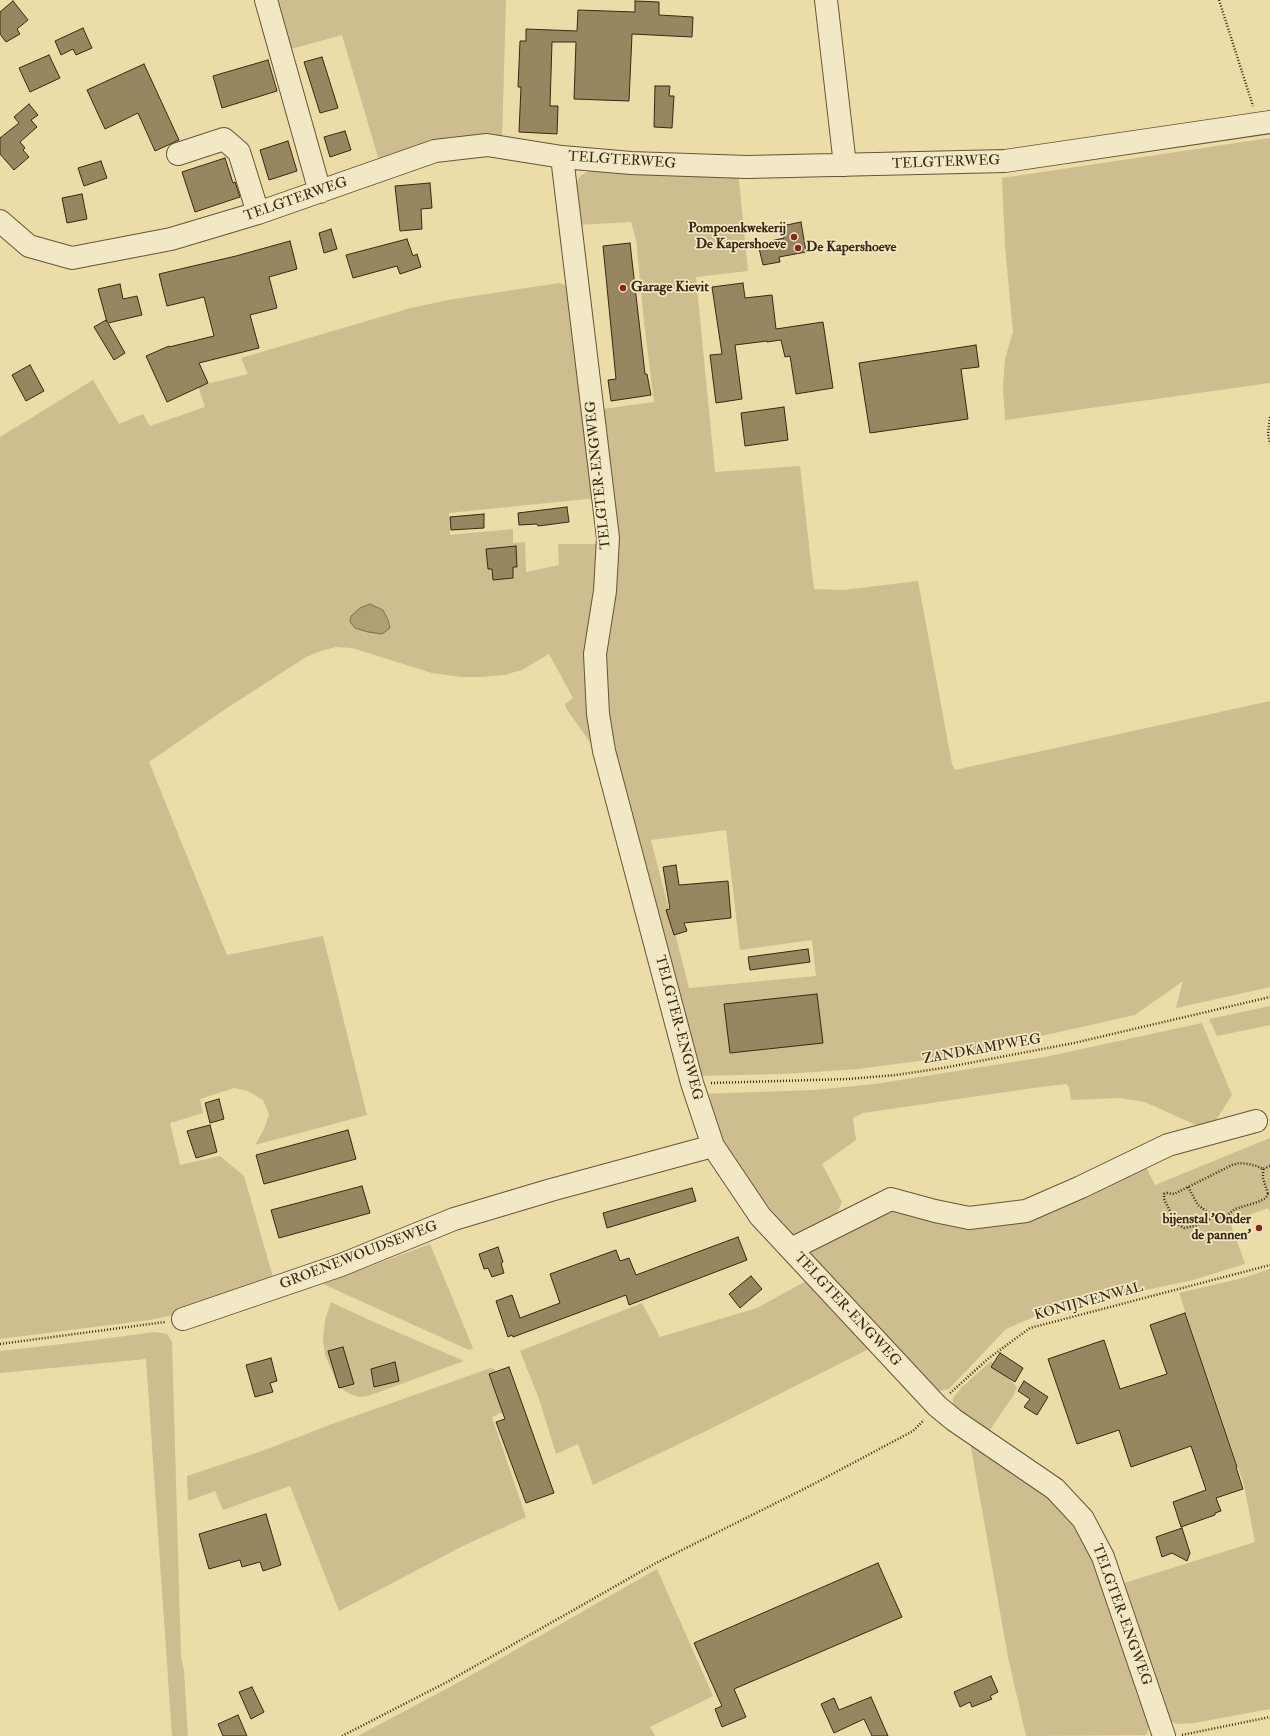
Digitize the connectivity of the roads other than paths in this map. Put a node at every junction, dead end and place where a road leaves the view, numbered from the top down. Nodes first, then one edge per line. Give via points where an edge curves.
1 (266, 0) edge
2 (826, 0) edge
3 (1262, 116) edge
4 (178, 154) dead end
5 (562, 157) junction
6 (845, 165) junction
7 (320, 192) junction
8 (258, 214) junction
9 (0, 221) edge
10 (1256, 1121) dead end
11 (713, 1146) junction
12 (791, 1249) junction
13 (183, 1319) road end
14 (1164, 1736) edge

1 - 7 street
2 - 6 street
3 - 6 street, TELGTERWEG via 1005,161
4 - 8 street via 224,139 238,152
5 - 6 street, TELGTERWEG via 631,163 748,167
5 - 7 street, TELGTERWEG via 487,145 435,151
5 - 11 street, TELGTER-ENGWEG via 608,538 605,591 595,654 598,714 604,751 692,1083
7 - 8 street, TELGTERWEG
8 - 9 street, TELGTERWEG via 171,239 72,258 29,246
10 - 12 street via 1168,1145 1026,1211 969,1218 891,1199
11 - 12 street, TELGTER-ENGWEG via 760,1216
11 - 13 street, GROENEWOUDSEWEG via 454,1219 341,1265
12 - 14 street, TELGTER-ENGWEG via 937,1406 1055,1489 1083,1518 1103,1557

